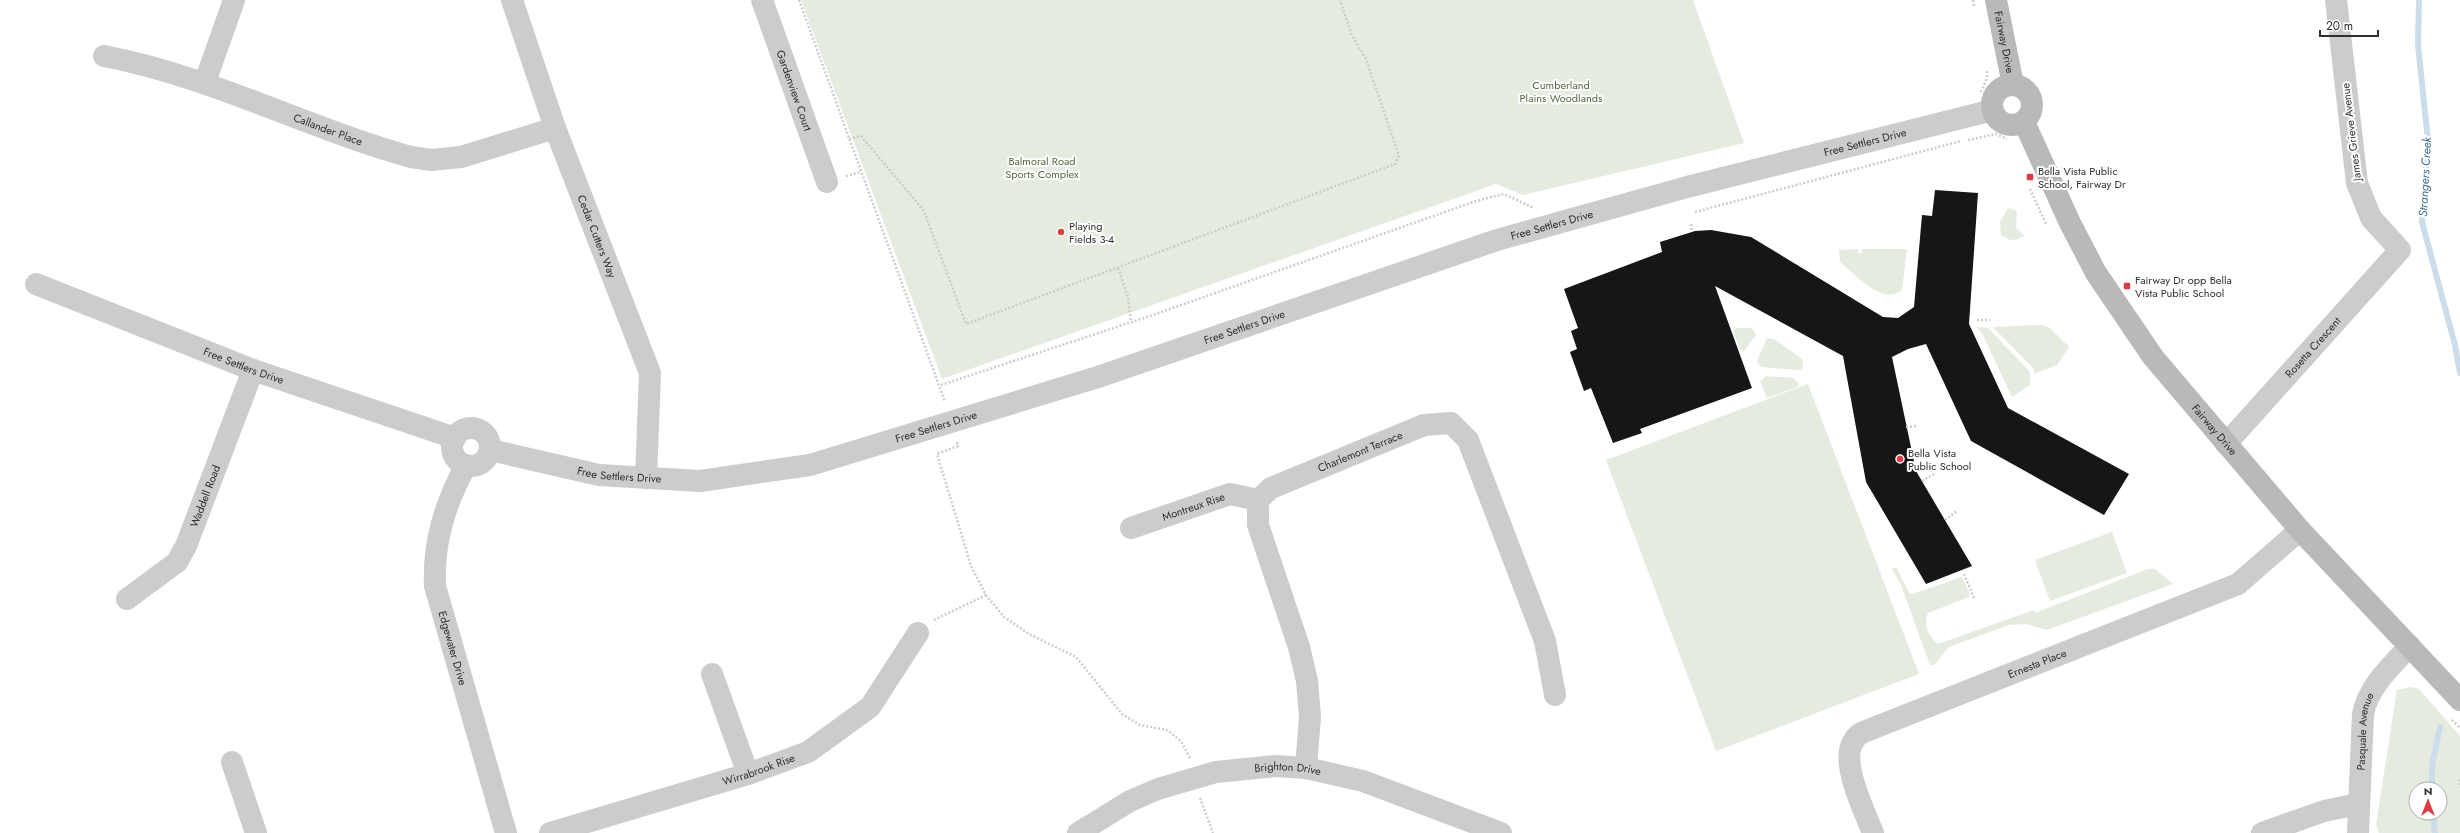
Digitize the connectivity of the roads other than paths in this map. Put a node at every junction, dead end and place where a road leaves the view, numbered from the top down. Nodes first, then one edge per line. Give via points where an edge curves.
1 (234, 0) edge
2 (512, 0) edge
3 (762, 0) edge
4 (1996, 0) edge
5 (2336, 0) edge
6 (104, 56) dead end
7 (205, 82) junction
8 (2013, 84) junction
9 (1993, 110) junction
10 (2024, 122) junction
11 (555, 128) junction
12 (827, 182) dead end
13 (2400, 250) joint
14 (36, 284) dead end
15 (253, 370) junction
16 (455, 438) junction
17 (2226, 444) junction
18 (490, 450) junction
19 (466, 465) junction
20 (646, 478) junction
21 (1258, 500) junction
22 (1131, 528) dead end
23 (2300, 530) junction
24 (127, 599) dead end
25 (918, 633) road end
26 (2410, 646) junction
27 (712, 674) dead end
28 (1555, 695) dead end
29 (2460, 700) edge
30 (232, 762) dead end
31 (1306, 768) junction
32 (748, 774) junction
33 (2358, 804) junction
34 (256, 833) edge
35 (506, 833) edge
36 (550, 833) edge
37 (1078, 833) edge
38 (1501, 833) edge
39 (1873, 833) edge
40 (2262, 833) edge
41 (2358, 833) edge

1 - 7 street
2 - 11 street, Cedar Cutters Way
3 - 12 street, Gardenview Court
4 - 8 street, Fairway Drive
5 - 13 street, James Grieve Avenue via 2357,183 2371,218
6 - 7 street, Callander Place via 137,62
7 - 11 street, Callander Place via 411,157 431,160 461,157
8 - 9 street via 1995,94 1992,100
8 - 10 street via 2025,89 2032,99 2032,112
9 - 10 street via 2004,123
9 - 20 street, Free Settlers Drive via 1687,187 1497,240 1098,377 824,461 765,473 700,481
10 - 17 street, Fairway Drive via 2096,273 2153,357
11 - 20 street, Cedar Cutters Way via 650,373
13 - 17 street, Rosetta Crescent
14 - 15 street, Free Settlers Drive
15 - 16 street, Free Settlers Drive
15 - 24 street, Waddell Road via 186,546 177,562
16 - 18 street via 463,430 476,428 486,435
16 - 19 street via 455,456
17 - 23 street, Fairway Drive
18 - 19 street via 482,463
18 - 20 street, Free Settlers Drive via 599,476
19 - 35 street, Edgewater Drive via 454,487 438,530 435,586
21 - 22 street, Montreux Rise via 1230,494
21 - 28 street, Charlemont Terrace via 1271,488 1424,425 1452,423 1468,440 1542,634
21 - 31 street via 1258,525 1299,647 1307,681 1310,717
23 - 26 street, Fairway Drive
23 - 39 street, Ernesta Place via 2238,584 1861,733 1852,742 1849,763 1851,776
25 - 32 street, Wirrabrook Rise via 870,707 808,752
26 - 29 street, Fairway Drive
26 - 33 street, Pasquale Avenue via 2372,689 2365,702
27 - 32 street
30 - 34 street
31 - 37 street, Brighton Drive via 1244,768 1196,777 1130,801
31 - 38 street, Brighton Drive via 1363,781
32 - 36 street, Wirrabrook Rise
33 - 40 street via 2324,811
33 - 41 street, Pasquale Avenue

